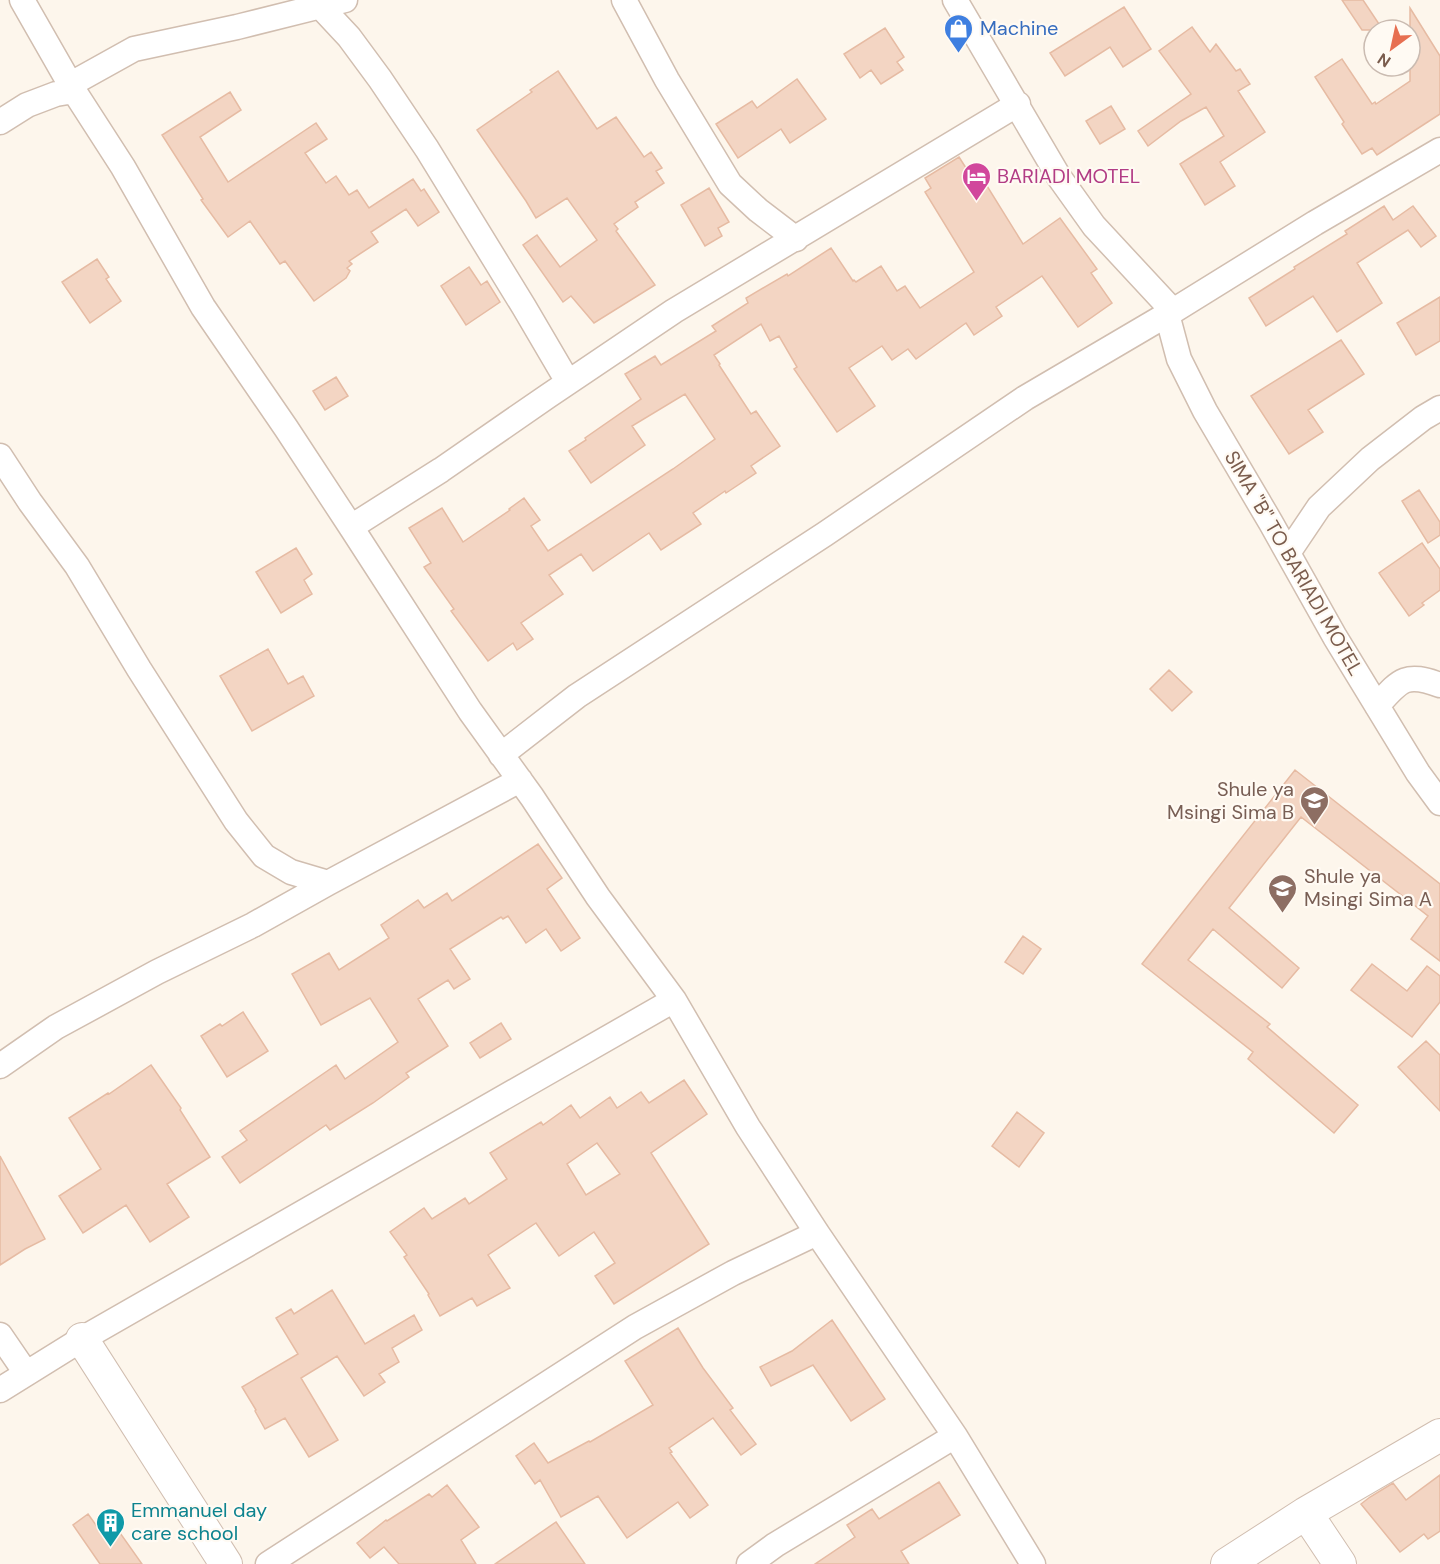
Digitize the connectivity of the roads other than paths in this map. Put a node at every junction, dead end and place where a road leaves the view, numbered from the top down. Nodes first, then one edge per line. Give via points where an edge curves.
1 (22, 0) edge
2 (345, 0) edge
3 (624, 0) edge
4 (955, 0) edge
5 (321, 7) junction
6 (72, 88) junction
7 (1018, 104) junction
8 (0, 122) edge
9 (1440, 150) edge
10 (796, 239) junction
11 (1170, 312) junction
12 (568, 382) junction
13 (1440, 408) edge
14 (0, 456) edge
15 (351, 527) junction
16 (1288, 553) junction
17 (1440, 685) edge
18 (1377, 706) junction
19 (501, 755) junction
20 (520, 780) junction
21 (1440, 803) edge
22 (328, 883) junction
23 (674, 1000) junction
24 (0, 1066) edge
25 (817, 1233) junction
26 (0, 1335) edge
27 (82, 1339) junction
28 (26, 1373) junction
29 (0, 1390) edge
30 (1440, 1435) edge
31 (955, 1436) junction
32 (1306, 1513) junction
33 (226, 1564) edge
34 (268, 1564) edge
35 (749, 1564) edge
36 (1033, 1564) edge
37 (1227, 1564) edge
38 (1340, 1564) edge

1 - 6 street
2 - 5 street
3 - 10 street via 730,184
4 - 7 street
5 - 6 street via 134,49
5 - 12 street via 380,78 427,149
6 - 8 street via 27,105
6 - 15 street via 203,307
7 - 10 street
7 - 11 street via 1059,177 1094,226
9 - 11 street
10 - 12 street via 674,311
11 - 16 street, SIMA "B" TO BARIADI MOTEL via 1179,359
11 - 19 street via 1025,398 577,696
12 - 15 street
13 - 16 street via 1344,483 1319,507
14 - 22 street via 77,566 236,821 264,856 291,872
15 - 19 street
16 - 18 street, SIMA "B" TO BARIADI MOTEL
17 - 18 street via 1424,679 1404,679
18 - 21 street, SIMA "B" TO BARIADI MOTEL
19 - 20 street
20 - 22 street
20 - 23 street via 598,897
22 - 24 street via 66,1022
23 - 25 street via 748,1127
23 - 27 street
25 - 31 street
25 - 34 street via 634,1327
26 - 28 street
27 - 28 street
27 - 33 street
28 - 29 street
30 - 32 street
31 - 35 street
31 - 36 street
32 - 37 street
32 - 38 street

